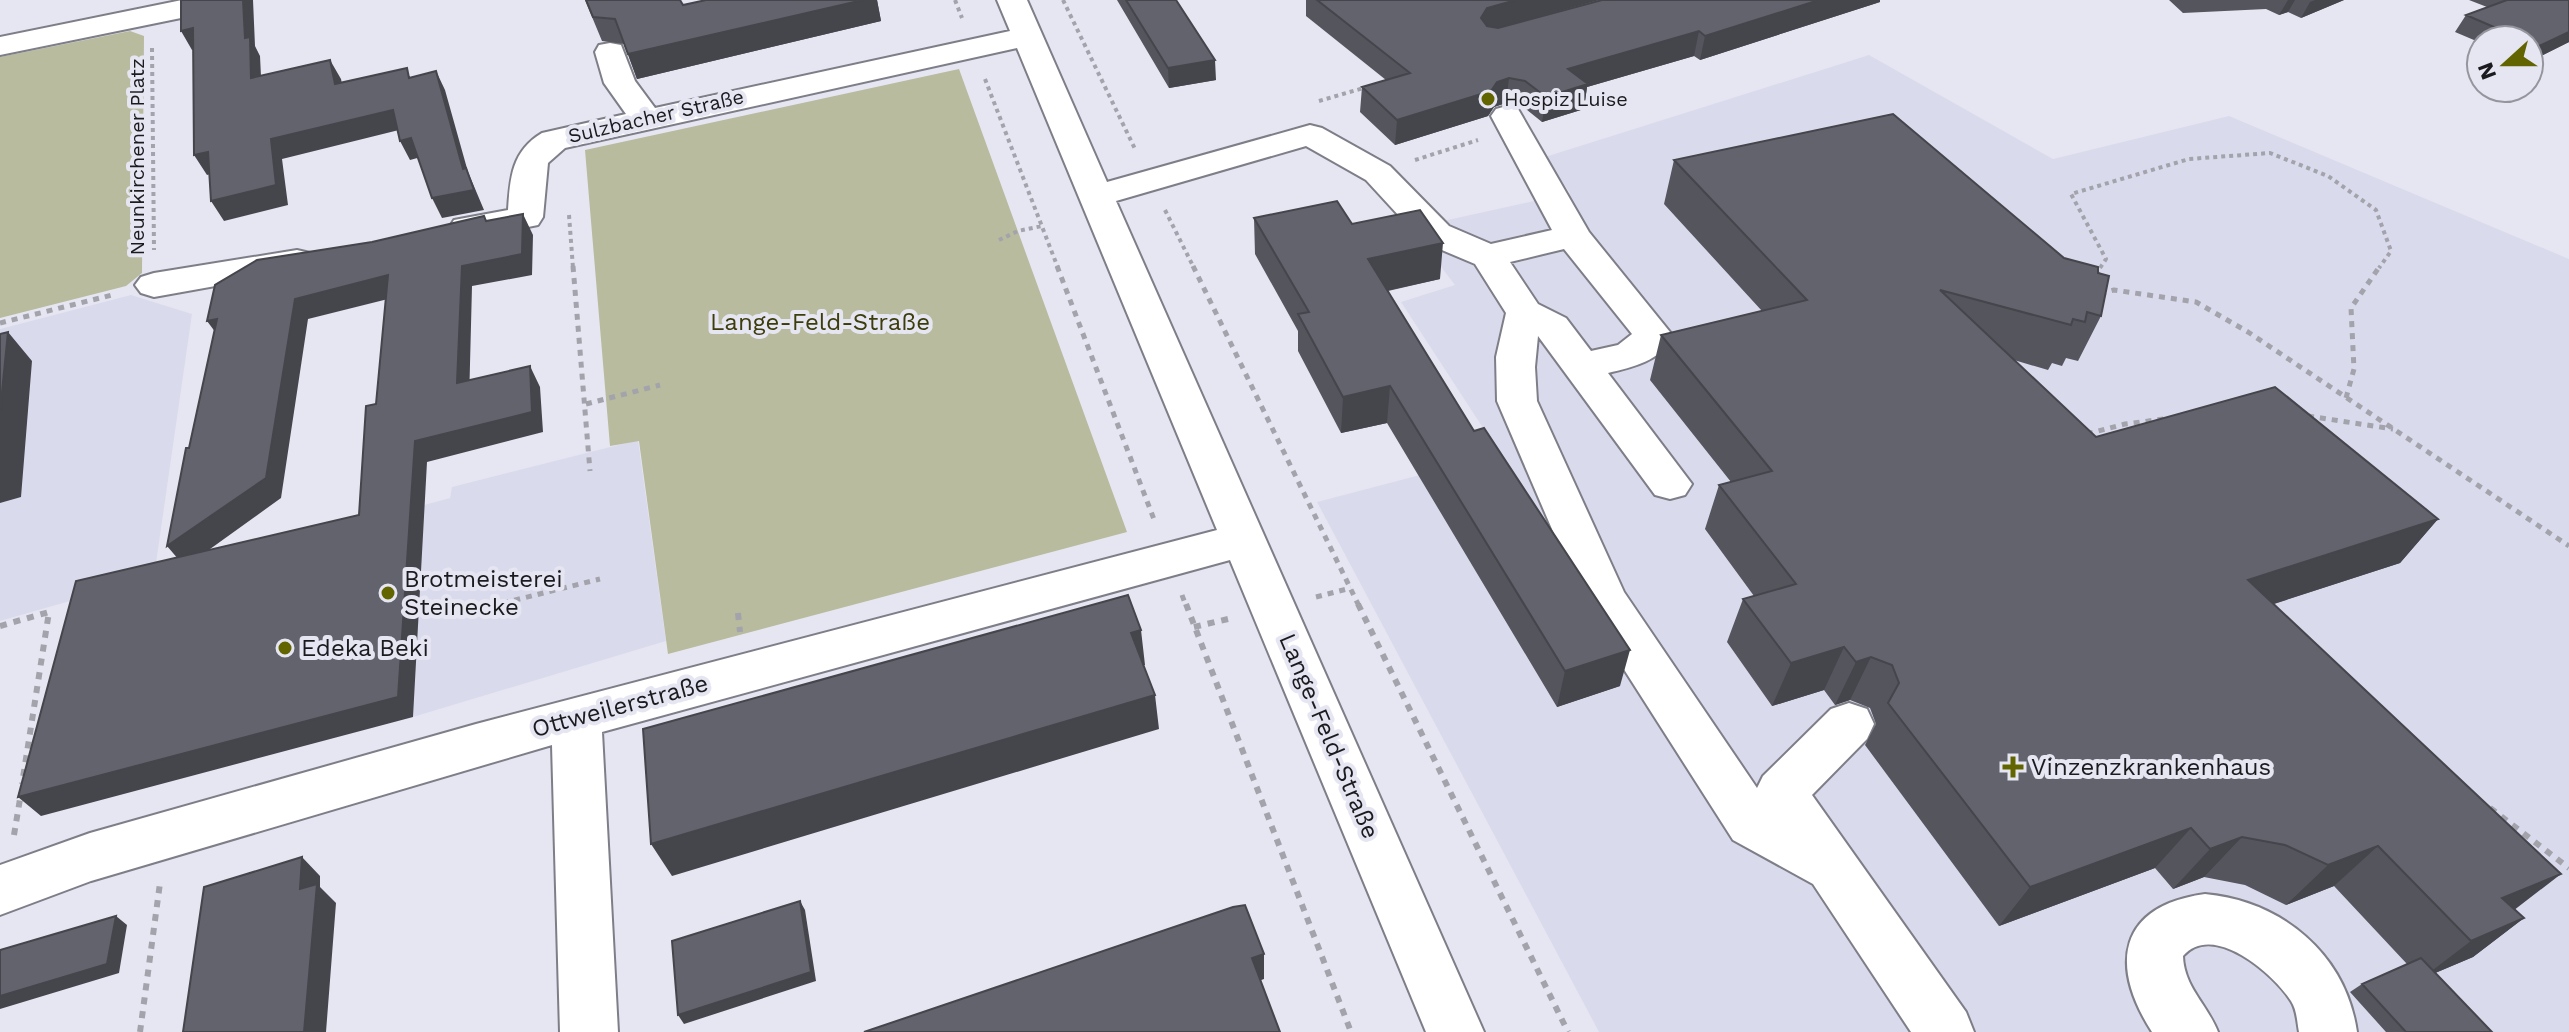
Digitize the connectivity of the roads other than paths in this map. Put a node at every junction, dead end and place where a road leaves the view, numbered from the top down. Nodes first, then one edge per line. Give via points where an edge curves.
1 (225, 0) edge
2 (1012, 0) edge
3 (1027, 37) junction
4 (0, 46) edge
5 (610, 52) dead end
6 (644, 118) junction
7 (1510, 122) road end
8 (1096, 196) junction
9 (434, 235) edge
10 (1573, 236) junction
11 (328, 255) edge
12 (1488, 256) junction
13 (154, 285) road end
14 (1525, 313) junction
15 (1581, 366) junction
16 (1670, 484) dead end
17 (1245, 539) junction
18 (576, 719) junction
19 (1849, 724) dead end
20 (1832, 867) junction
21 (3, 889) edge
22 (2169, 1028) edge
23 (589, 1032) edge
24 (1455, 1032) edge
25 (1945, 1032) edge
26 (2328, 1032) edge

1 - 4 street via 152,15 50,24
2 - 3 street, Lange-Feld-Straße
3 - 6 street, Sulzbacher Straße
3 - 8 street, Lange-Feld-Straße
5 - 6 street via 620,83
6 - 9 street, Sulzbacher Straße via 538,147 531,158 525,217
7 - 10 street
8 - 12 street via 1310,135 1378,173 1436,234
8 - 17 street, Lange-Feld-Straße
10 - 12 street
10 - 15 street via 1655,337 1630,355
11 - 13 street
12 - 14 street
14 - 15 street via 1552,327
14 - 20 street via 1513,367 1517,401 1604,600 1752,824
15 - 16 street
17 - 18 street, Ottweilerstraße
17 - 24 street, Lange-Feld-Straße
18 - 21 street, Ottweilerstraße via 90,857
18 - 23 street
19 - 20 street via 1781,792
20 - 25 street
22 - 26 street via 2153,968 2157,946 2169,930 2188,921 2214,920 2242,927 2295,961 2326,1011

